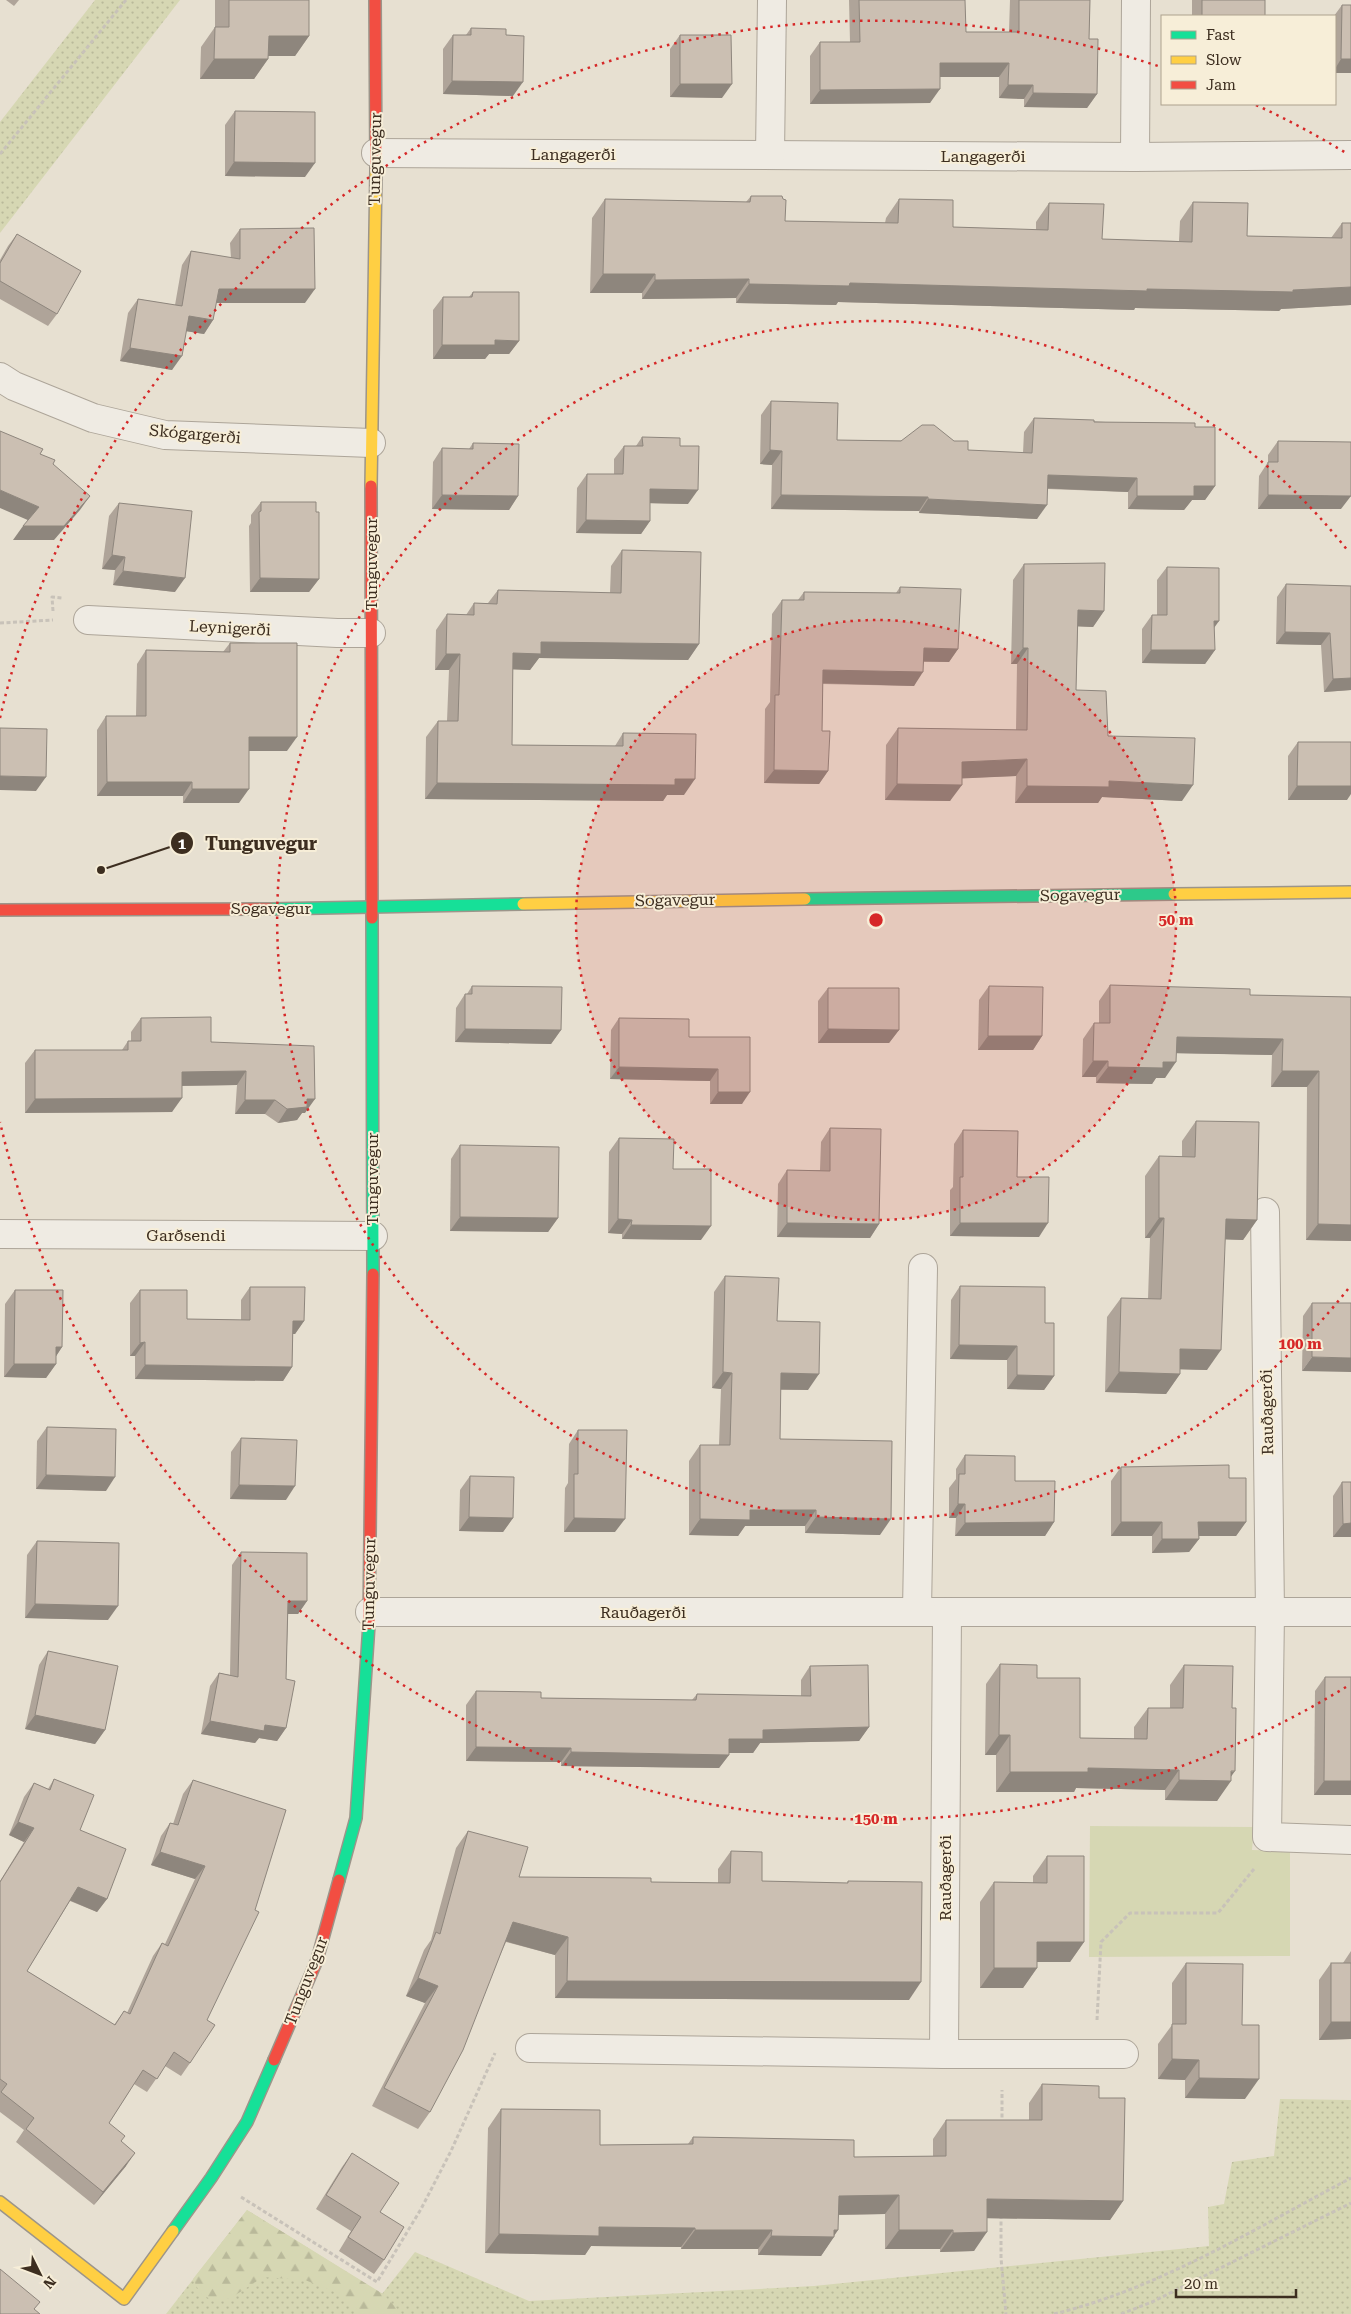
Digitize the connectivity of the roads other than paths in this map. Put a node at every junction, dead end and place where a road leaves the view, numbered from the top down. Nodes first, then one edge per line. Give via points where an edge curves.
1 (376, 0) edge
2 (772, 0) edge
3 (1136, 0) edge
4 (376, 153) junction
5 (770, 155) junction
6 (1351, 155) edge
7 (1135, 157) junction
8 (0, 377) edge
9 (371, 444) junction
10 (88, 620) road end
11 (371, 633) junction
12 (1351, 892) edge
13 (371, 908) junction
14 (0, 910) edge
15 (1265, 1212) dead end
16 (0, 1234) edge
17 (372, 1236) junction
18 (923, 1268) dead end
19 (370, 1612) junction
20 (917, 1612) junction
21 (947, 1612) junction
22 (1270, 1612) junction
23 (1351, 1612) edge
24 (1351, 1840) edge
25 (530, 2048) road end
26 (944, 2054) junction
27 (1124, 2054) dead end
28 (0, 2202) edge

1 - 4 street, Tunguvegur
2 - 5 street
3 - 7 street
4 - 5 street, Langagerði
4 - 9 street, Tunguvegur
5 - 7 street, Langagerði
6 - 7 street, Langagerði
8 - 9 street, Skógargerði via 14,386 92,418 165,435
9 - 11 street, Tunguvegur
10 - 11 street, Leynigerði
11 - 13 street, Tunguvegur
12 - 13 street, Sogavegur via 625,900
13 - 14 street, Sogavegur
13 - 17 street, Tunguvegur
15 - 22 street, Rauðagerði
16 - 17 street, Garðsendi
17 - 19 street, Tunguvegur
18 - 20 street
19 - 20 street, Rauðagerði
19 - 28 street, Tunguvegur via 356,1818 317,1960 247,2122 124,2299
20 - 21 street, Rauðagerði
21 - 22 street, Rauðagerði
21 - 26 street, Rauðagerði
22 - 23 street, Rauðagerði
22 - 24 street, Rauðagerði via 1267,1836
25 - 26 street
26 - 27 street

